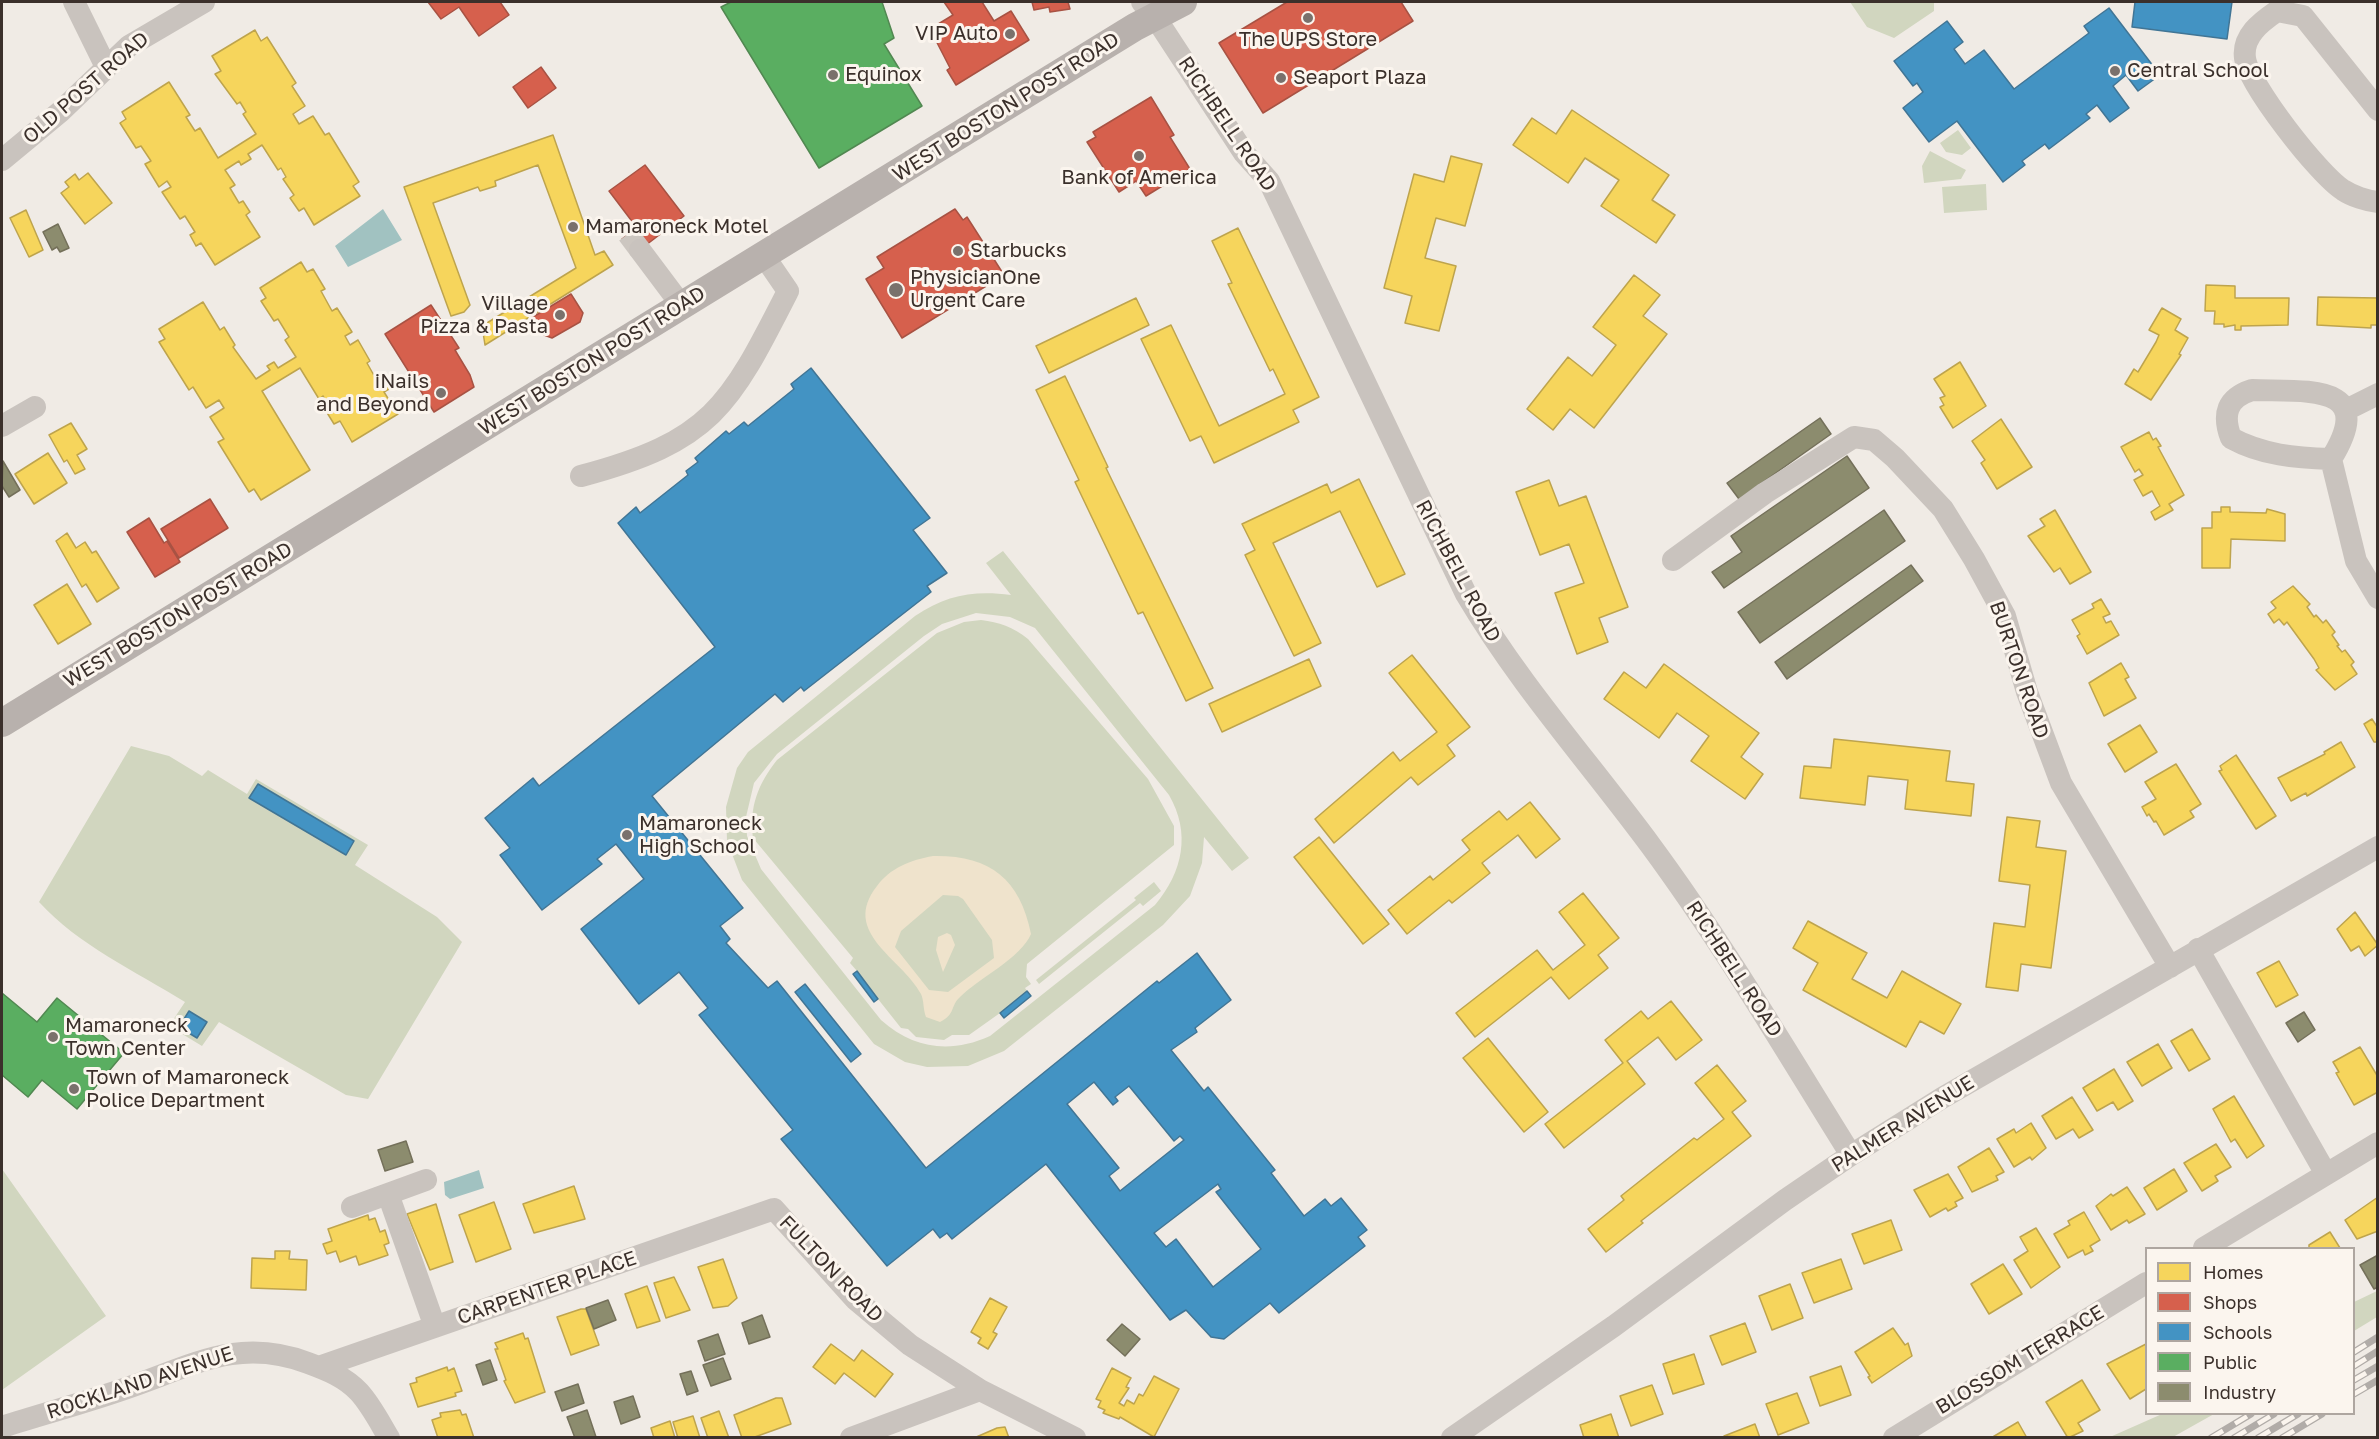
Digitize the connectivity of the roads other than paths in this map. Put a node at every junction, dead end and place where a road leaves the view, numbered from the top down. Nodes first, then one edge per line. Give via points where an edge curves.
1 (74, 2) edge
2 (204, 2) edge
3 (1184, 2) edge
4 (1148, 9) edge
5 (106, 67) junction
6 (2378, 110) edge
7 (2, 160) edge
8 (2378, 202) edge
9 (640, 250) tunnel mouth
10 (764, 256) junction
11 (682, 306) junction
12 (2378, 394) edge
13 (35, 407) dead end
14 (2348, 409) junction
15 (2, 426) edge
16 (2331, 459) junction
17 (581, 476) dead end
18 (1673, 560) dead end
19 (2378, 598) edge
20 (2, 723) edge
21 (2378, 848) edge
22 (2198, 950) junction
23 (2170, 968) junction
24 (2378, 1143) edge
25 (1851, 1155) junction
26 (2326, 1174) junction
27 (426, 1180) dead end
28 (388, 1194) junction
29 (352, 1208) dead end
30 (774, 1209) joint
31 (2206, 1247) edge
32 (2145, 1284) edge
33 (435, 1327) junction
34 (320, 1367) junction
35 (980, 1390) junction
36 (2, 1427) edge
37 (389, 1437) edge
38 (852, 1437) edge
39 (1075, 1437) edge
40 (1452, 1437) edge
41 (1894, 1437) edge

1 - 5 street
2 - 5 street, OLD POST ROAD via 129,46
3 - 4 main road, WEST BOSTON POST ROAD
4 - 10 main road, WEST BOSTON POST ROAD via 1135,27
4 - 25 street, RICHBELL ROAD via 1244,153 1269,181 1466,594 1495,643 1651,846 1712,933
5 - 7 street, OLD POST ROAD
6 - 8 street via 2303,16 2277,11 2260,22 2248,37 2245,57 2250,74 2307,155 2344,191
9 - 11 street
10 - 11 main road, WEST BOSTON POST ROAD
10 - 17 street via 788,291 752,362 722,405 698,427 666,447
11 - 20 main road, WEST BOSTON POST ROAD
12 - 14 street
13 - 15 street
14 - 16 street via 2349,423
14 - 16 street via 2344,402 2330,395 2252,390 2237,395 2229,406 2226,425 2231,438 2249,448 2293,458
16 - 19 street via 2356,561
18 - 23 street, BURTON ROAD via 1765,493 1854,437 1874,440 1943,509 1974,559 2005,616 2027,692 2061,783
21 - 22 street, PALMER AVENUE
22 - 23 street, PALMER AVENUE
22 - 26 street
23 - 25 street, PALMER AVENUE via 1942,1098
24 - 26 street
25 - 40 street, PALMER AVENUE
26 - 31 street
27 - 28 street
28 - 29 street
28 - 33 street
30 - 33 street, CARPENTER PLACE
30 - 35 street, FULTON ROAD via 855,1299 910,1345
32 - 41 street, BLOSSOM TERRACE
33 - 34 street, CARPENTER PLACE
34 - 36 street, ROCKLAND AVENUE via 266,1352 238,1351
34 - 37 street, ROCKLAND AVENUE via 344,1379 360,1394
35 - 38 street
35 - 39 street, FULTON ROAD

